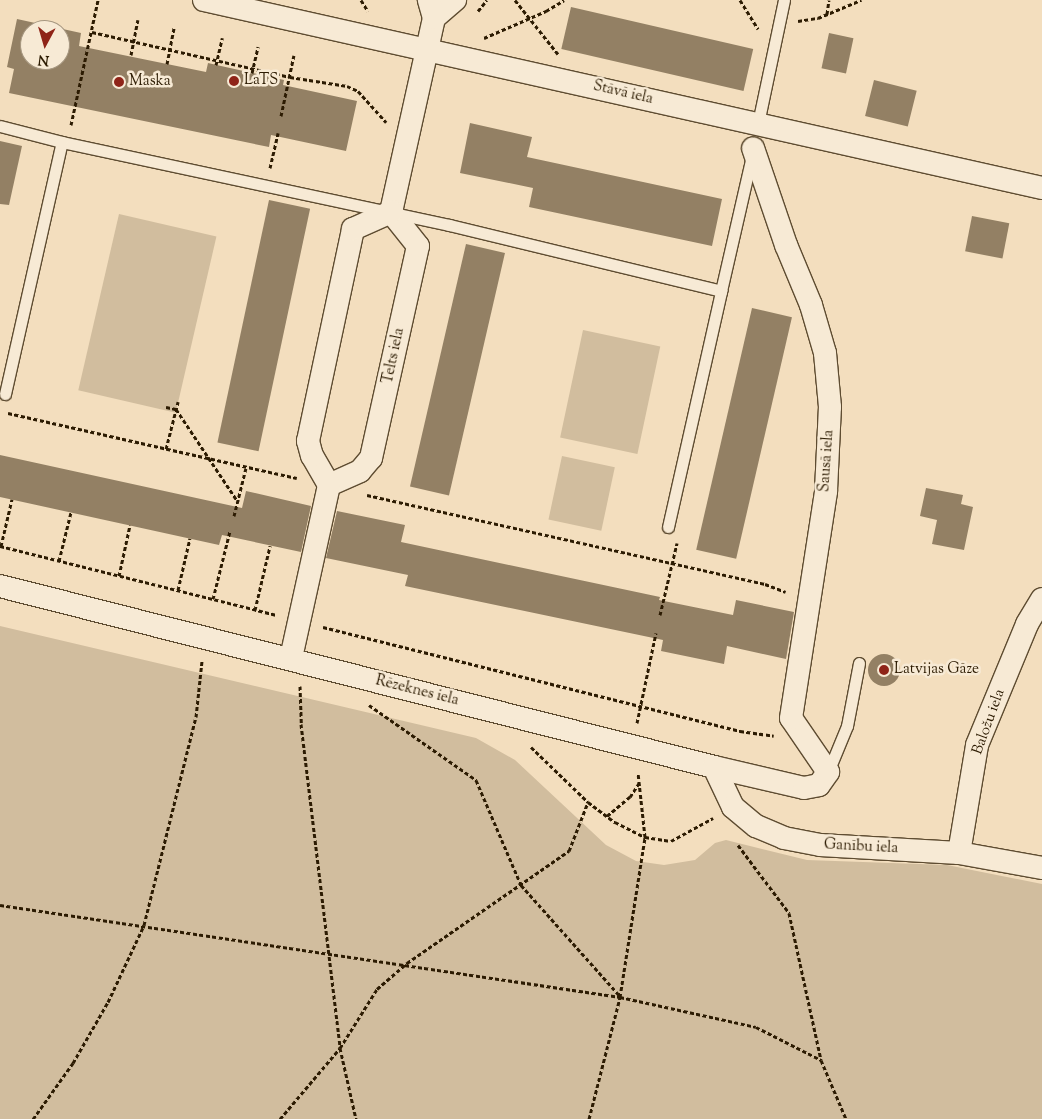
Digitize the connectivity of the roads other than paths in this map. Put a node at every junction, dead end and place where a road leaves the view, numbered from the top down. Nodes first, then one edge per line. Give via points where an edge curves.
1 (204, 0) edge
2 (455, 0) edge
3 (784, 0) edge
4 (432, 9) edge
5 (427, 49) junction
6 (758, 123) junction
7 (0, 126) edge
8 (64, 143) junction
9 (753, 148) junction
10 (1042, 188) edge
11 (391, 212) junction
12 (722, 291) junction
13 (4, 394) dead end
14 (328, 485) junction
15 (668, 527) road end
16 (0, 586) edge
17 (1042, 599) edge
18 (295, 659) junction
19 (859, 663) dead end
20 (714, 767) junction
21 (828, 772) junction
22 (959, 853) junction
23 (1042, 868) edge

1 - 5 street, Stāvā iela
2 - 4 street
3 - 6 lane
4 - 5 street
5 - 6 street, Stāvā iela
5 - 11 street
6 - 9 lane
6 - 10 street, Stāvā iela
7 - 8 lane
8 - 11 lane
8 - 13 lane
9 - 12 lane
9 - 21 street, Sausā iela via 786,245 811,305 825,353 830,407 826,491 791,718
11 - 12 lane
11 - 14 street via 353,229 308,441 312,456
11 - 14 street, Telts iela via 418,246 371,458 360,471
12 - 15 lane
14 - 18 street via 299,621
16 - 18 street, Rēzeknes iela
17 - 22 street, Baložu iela via 1027,624 977,745
18 - 20 street, Rēzeknes iela
19 - 21 lane via 846,726
20 - 21 street, Rēzeknes iela via 804,788 819,785
20 - 22 street, Ganību iela via 734,807 756,826 793,840 820,845
22 - 23 street, Ganību iela

